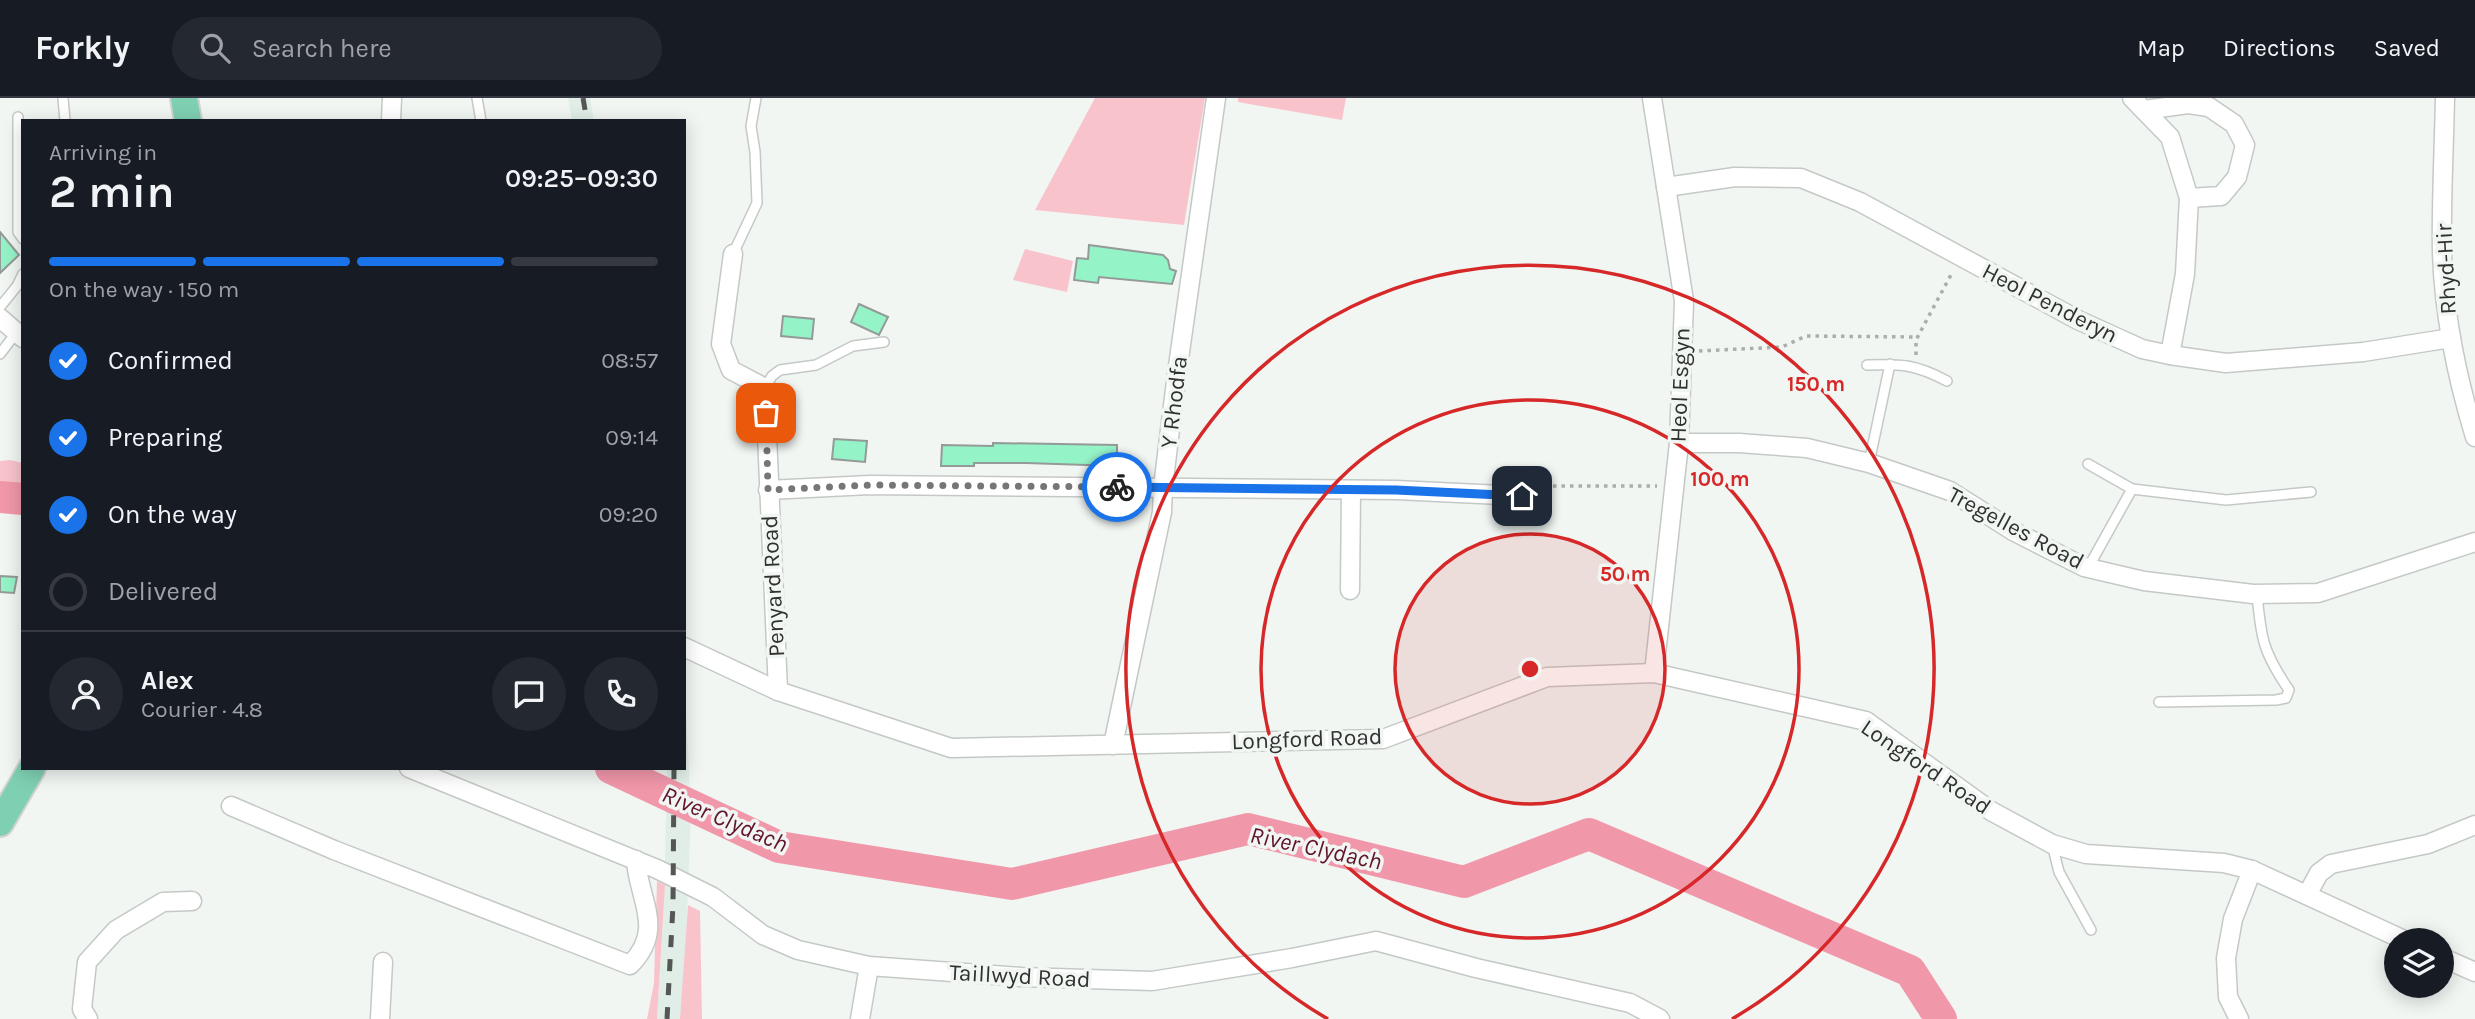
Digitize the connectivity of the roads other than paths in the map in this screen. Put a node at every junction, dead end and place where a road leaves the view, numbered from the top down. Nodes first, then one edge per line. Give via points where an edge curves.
1 (63, 98) edge
2 (184, 98) edge
3 (392, 98) edge
4 (477, 98) edge
5 (756, 98) edge
6 (1216, 98) edge
7 (1652, 98) edge
8 (2445, 98) edge
9 (2138, 104) edge
10 (18, 117) dead end
11 (65, 119) edge
12 (188, 119) edge
13 (391, 119) edge
14 (481, 119) edge
15 (1666, 187) junction
16 (2189, 198) junction
17 (21, 237) edge
18 (733, 254) joint
19 (21, 278) edge
20 (0, 307) edge
21 (0, 318) edge
22 (19, 336) edge
23 (2451, 338) junction
24 (884, 342) dead end
25 (0, 354) edge
26 (2170, 355) junction
27 (1890, 364) junction
28 (1867, 365) dead end
29 (1947, 381) dead end
30 (765, 388) junction
31 (2475, 437) edge
32 (1679, 443) junction
33 (1869, 463) junction
34 (2088, 464) dead end
35 (1163, 488) junction
36 (2132, 489) junction
37 (768, 490) junction
38 (1351, 490) junction
39 (2311, 492) dead end
40 (1522, 496) road end
41 (2475, 542) edge
42 (2088, 568) junction
43 (1350, 590) dead end
44 (2257, 594) junction
45 (686, 648) edge
46 (1654, 673) junction
47 (778, 691) junction
48 (2159, 702) dead end
49 (1112, 745) junction
50 (31, 770) edge
51 (414, 770) edge
52 (231, 806) dead end
53 (0, 823) edge
54 (2475, 825) edge
55 (2052, 844) junction
56 (636, 860) junction
57 (2252, 870) junction
58 (2306, 895) junction
59 (192, 901) dead end
60 (2091, 930) dead end
61 (2384, 931) edge
62 (383, 962) dead end
63 (2454, 963) edge
64 (869, 966) junction
65 (2475, 972) edge
66 (88, 1019) edge
67 (380, 1019) edge
68 (860, 1019) edge
69 (1660, 1019) edge
70 (2239, 1019) edge

1 - 11 lane
2 - 12 main road
3 - 13 street
4 - 14 lane
5 - 18 lane via 751,126 757,203
6 - 35 street, Y Rhodfa via 1177,322
7 - 15 street, Heol Esgyn
8 - 23 street, Rhyd-Hir via 2442,255
9 - 16 street via 2170,137
9 - 16 street via 2209,107 2234,124 2245,145 2237,177 2221,196
10 - 17 lane
15 - 26 street, Heol Penderyn via 1735,177 1801,178 1860,202 2078,320 2142,349
15 - 32 street, Heol Esgyn via 1684,301
16 - 26 street via 2185,274
18 - 30 street via 721,344 731,370
19 - 20 lane
21 - 22 street
22 - 25 lane
23 - 26 street, Heol Penderyn via 2363,352 2226,363
23 - 31 street, Rhyd-Hir
24 - 30 lane via 853,346 816,365 780,370
27 - 28 lane
27 - 29 lane via 1916,366
27 - 33 lane
30 - 37 street, Penyard Road
32 - 33 street, Tregelles Road via 1807,448
32 - 46 street, Heol Esgyn
33 - 42 street, Tregelles Road via 1950,491 2013,531
34 - 36 lane
35 - 37 street via 870,485
35 - 38 street
35 - 49 street, Y Rhodfa via 1162,512
36 - 39 lane via 2225,500
36 - 42 lane
37 - 47 street, Penyard Road
38 - 40 street
38 - 43 street
41 - 44 street, Tregelles Road via 2318,593
42 - 44 street, Tregelles Road via 2144,581
44 - 48 lane via 2262,639 2289,690 2286,698
45 - 47 street, Longford Road
46 - 49 street, Longford Road via 1547,677 1384,739
46 - 55 street, Longford Road via 1866,721 1991,811
47 - 49 street, Longford Road via 951,748
50 - 53 main road
51 - 56 street, Taillwyd Road
52 - 56 street via 630,965 647,938 648,907 637,880
54 - 58 street via 2428,844 2331,864 2319,873
55 - 57 street, Longford Road via 2086,854 2224,863
55 - 60 lane via 2059,872
56 - 64 street, Taillwyd Road via 713,897 763,935 798,950
57 - 58 street, Longford Road
57 - 70 street via 2233,919 2227,958 2228,998
58 - 61 street, Longford Road
59 - 66 street via 163,902 116,930 87,962 82,1009
62 - 67 street
63 - 65 street
64 - 68 street
64 - 69 street, Taillwyd Road via 1152,981 1376,941 1630,1003

